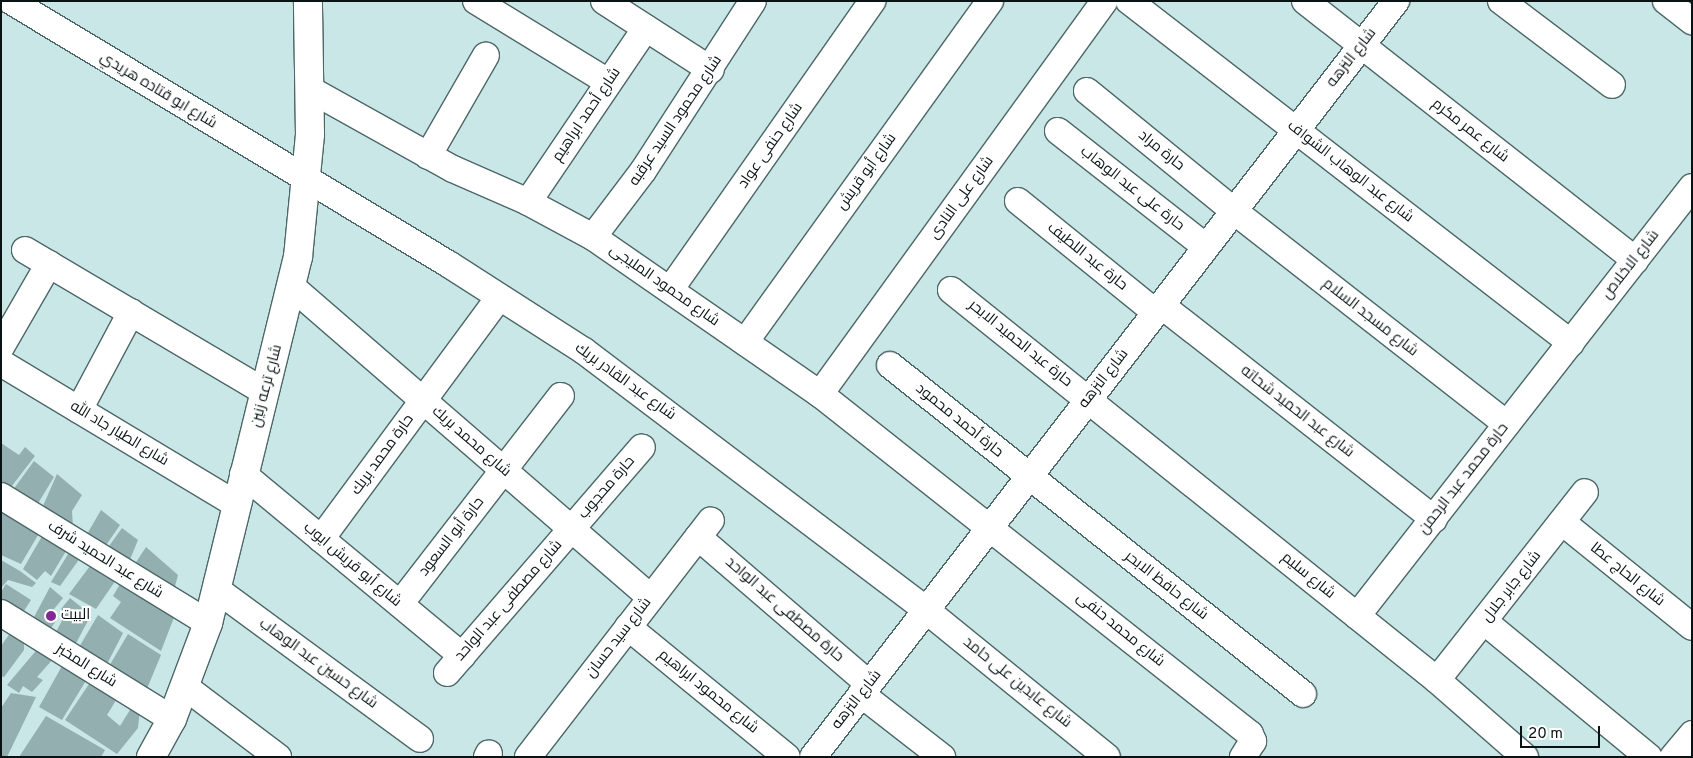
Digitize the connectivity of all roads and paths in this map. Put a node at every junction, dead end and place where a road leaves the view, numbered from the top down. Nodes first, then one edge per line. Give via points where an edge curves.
1 (11, 1) edge
2 (308, 1) edge
3 (476, 1) edge
4 (604, 1) edge
5 (753, 1) edge
6 (872, 1) edge
7 (990, 1) edge
8 (1104, 1) edge
9 (1129, 1) edge
10 (1305, 1) edge
11 (1396, 1) edge
12 (1501, 1) edge
13 (1666, 1) edge
14 (1692, 21) edge
15 (646, 28) junction
16 (1362, 46) junction
17 (486, 55) dead end
18 (711, 70) junction
19 (608, 82) junction
20 (1612, 85) dead end
21 (310, 90) junction
22 (1087, 91) dead end
23 (1296, 130) junction
24 (1058, 131) dead end
25 (428, 156) junction
26 (305, 180) junction
27 (1692, 187) edge
28 (1018, 201) dead end
29 (528, 202) junction
30 (1234, 211) junction
31 (593, 237) junction
32 (1206, 247) junction
33 (25, 250) dead end
34 (1635, 260) junction
35 (49, 264) junction
36 (292, 286) junction
37 (670, 290) junction
38 (951, 290) dead end
39 (499, 298) junction
40 (1158, 309) junction
41 (131, 312) junction
42 (745, 342) junction
43 (1571, 343) junction
44 (1, 347) edge
45 (1, 363) edge
46 (890, 366) dead end
47 (266, 392) junction
48 (820, 394) junction
49 (561, 396) dead end
50 (1089, 399) junction
51 (423, 401) junction
52 (79, 410) junction
53 (1507, 424) junction
54 (642, 446) dead end
55 (503, 470) junction
56 (243, 474) junction
57 (1028, 477) junction
58 (1585, 492) dead end
59 (1, 496) edge
60 (236, 504) junction
61 (1434, 519) junction
62 (1562, 522) junction
63 (990, 527) junction
64 (705, 528) joint
65 (571, 529) junction
66 (321, 539) junction
67 (216, 589) junction
68 (650, 598) junction
69 (400, 604) junction
70 (926, 610) junction
71 (1, 613) edge
72 (1357, 616) junction
73 (1485, 622) junction
74 (208, 623) junction
75 (628, 626) junction
76 (1692, 627) edge
77 (455, 664) joint
78 (1437, 680) junction
79 (184, 686) junction
80 (865, 689) junction
81 (1303, 694) dead end
82 (172, 719) junction
83 (1692, 734) edge
84 (420, 739) dead end
85 (1246, 746) edge
86 (151, 757) edge
87 (278, 757) edge
88 (528, 757) edge
89 (787, 757) edge
90 (813, 757) edge
91 (942, 757) edge
92 (1108, 757) edge
93 (1525, 757) edge
94 (1649, 757) edge
95 (1674, 757) edge

1 - 26 street, شارع ابو قتاده هريدي
2 - 21 street, شارع ترعه زنين
3 - 19 street
4 - 15 street
5 - 18 street, شارع محمود السيد عرقبه
6 - 37 street, شارع حنفى عواد
7 - 42 street, شارع أبو قريش
8 - 48 street, شارع على النادى
9 - 23 street, شارع عبد الوهاب الشواف
10 - 16 street, شارع عمر مكرم
11 - 16 street, شارع النزهه
12 - 20 street
13 - 14 street
15 - 18 street
15 - 19 street, شارع أحمد ابراهيم
16 - 23 street, شارع النزهه
16 - 34 street, شارع عمر مكرم
17 - 25 street
18 - 31 street, شارع محمود السيد عرقبه via 643,171
19 - 29 street, شارع أحمد ابراهيم
21 - 25 street, شارع محمود المليجى
21 - 26 street, شارع ترعه زنين
22 - 30 street, حارة مراد
23 - 30 street, شارع النزهه
23 - 43 street, شارع عبد الوهاب الشواف
24 - 32 street, حارة على عبد الوهاب
25 - 29 street, شارع محمود المليجى
26 - 36 street, شارع ترعه زنين via 298,258
26 - 39 street, شارع عبد القادر بريك via 410,240
27 - 34 street, شارع الاخلاص
28 - 40 street, حارة عبد اللطيف
29 - 31 street, شارع محمود المليجى
30 - 32 street, شارع النزهه
30 - 53 street, شارع مسجد السلام
31 - 37 street, شارع محمود المليجى
32 - 40 street, شارع النزهه
33 - 35 street
34 - 43 street, شارع الاخلاص
35 - 41 street
35 - 44 street
36 - 47 street, شارع ترعه زنين
36 - 51 street, شارع محمد بريك
37 - 42 street, شارع محمود المليجى
38 - 50 street, حارة عبد الحميد الابحر
39 - 51 street, حارة محمد بريك
39 - 70 street, شارع عبد القادر بريك via 584,351
40 - 50 street, شارع النزهه
40 - 61 street, شارع عبد الحميد شحاته
41 - 47 street
41 - 52 street
42 - 48 street, شارع محمود المليجى
43 - 53 street, حارة محمد عبد الرحمن
45 - 52 street, شارع الطيار جاد الله
46 - 57 street, حارة أحمد محمود
47 - 56 street, شارع ترعه زنين
48 - 63 street, شارع محمود المليجى
49 - 55 street, حارة أبو السعود
50 - 57 street, شارع النزهه
50 - 72 street, شارع سليم
51 - 55 street, شارع محمد بريك
51 - 66 street, حارة محمد بريك
52 - 60 street, شارع الطيار جاد الله
53 - 61 street, حارة محمد عبد الرحمن
54 - 65 street, حارة محجوب
55 - 65 street, شارع محمد بريك
55 - 69 street, حارة أبو السعود
56 - 60 street, شارع ترعه زنين
56 - 66 street, شارع أبو قريش ايوب
57 - 63 street, شارع النزهه
57 - 81 street, شارع حافظ الابحر
58 - 62 street, شارع جابر جلال
59 - 74 street, شارع عبد الحميد شرف
60 - 67 street, شارع ترعه زنين
61 - 72 street, حارة محمد عبد الرحمن
62 - 73 street, شارع جابر جلال
62 - 76 street, شارع الحاج عطا
63 - 70 street, شارع النزهه
63 - 85 street, شارع محمد حنفى
64 - 68 street, شارع سيد حسان
64 - 80 street, حارة مصطفى عبد الواحد
65 - 68 street, شارع محمد بريك
65 - 77 street, شارع مصطفى عبد الواحد
66 - 69 street, شارع أبو قريش ايوب
67 - 74 street, شارع ترعه زنين
67 - 84 street, شارع حسين عبد الوهاب
68 - 75 street, شارع سيد حسان
69 - 77 street, شارع أبو قريش ايوب
70 - 80 street, شارع النزهه
70 - 92 street, شارع عابدين على حامد
71 - 82 street, شارع المخبز
72 - 78 street, شارع سليم
73 - 78 street, شارع جابر جلال
73 - 94 street
74 - 79 street, شارع ترعه زنين
75 - 88 street, شارع سيد حسان
75 - 89 street, شارع محمود ابراهيم
78 - 93 street, شارع سليم
79 - 82 street, شارع ترعه زنين
79 - 87 street
80 - 90 street, شارع النزهه
80 - 91 street, حارة مصطفى عبد الواحد
82 - 86 street, شارع ترعه زنين
83 - 95 street

